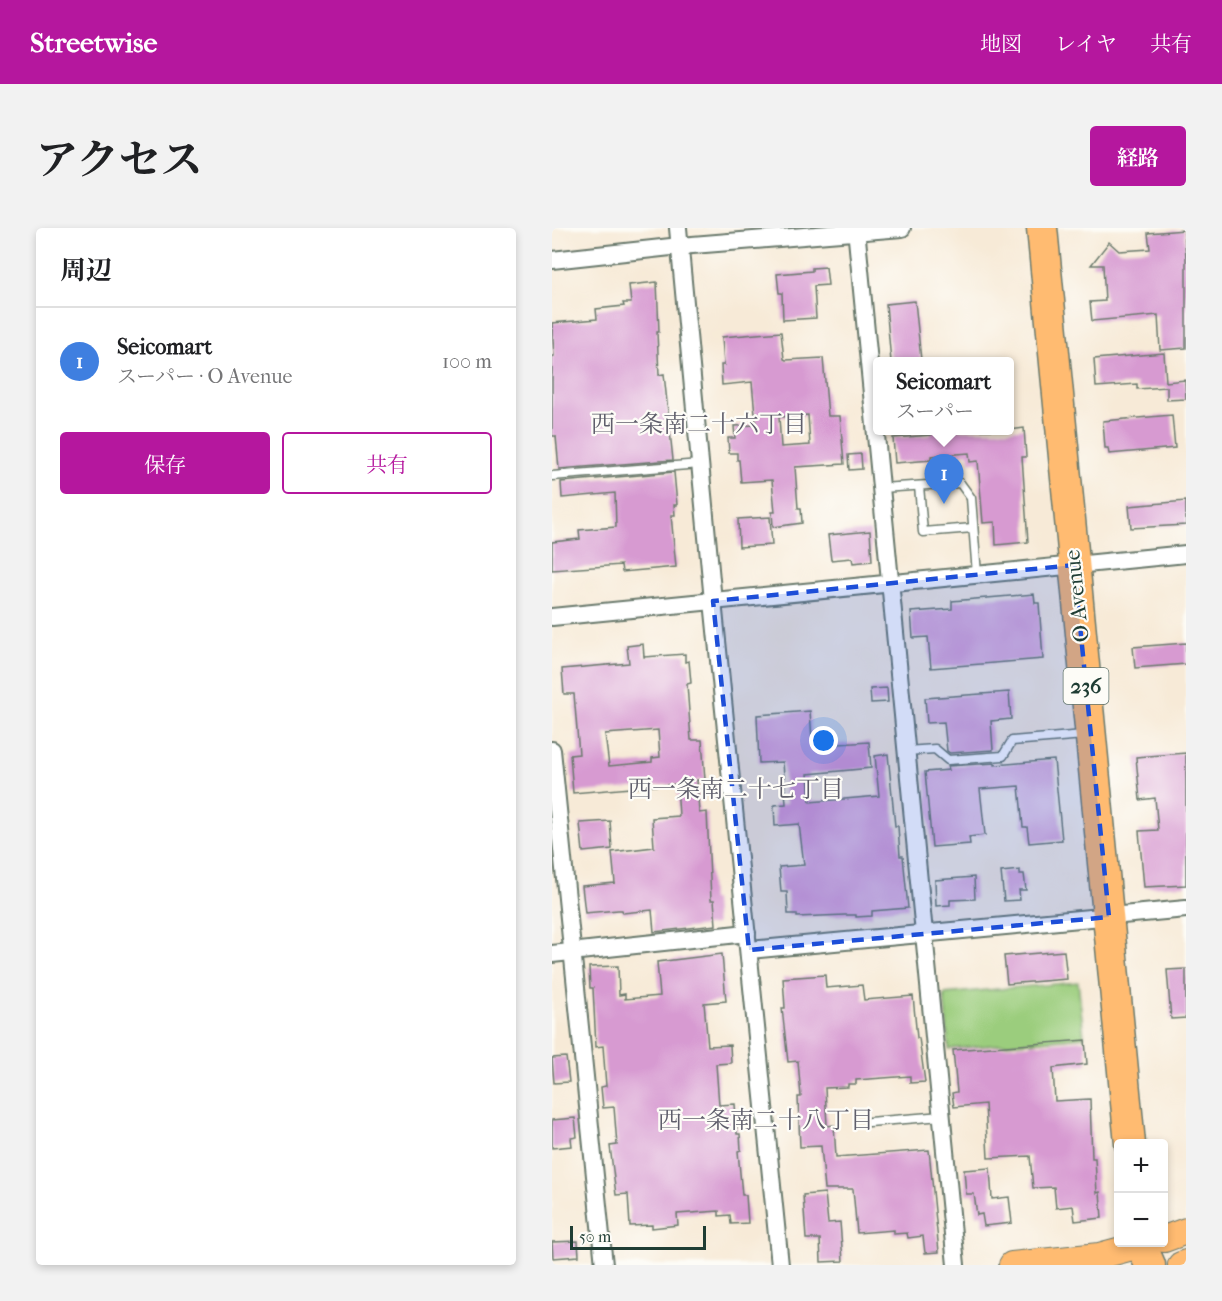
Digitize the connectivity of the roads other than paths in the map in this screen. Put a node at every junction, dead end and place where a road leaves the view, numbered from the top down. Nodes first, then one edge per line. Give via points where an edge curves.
1 (678, 228) edge
2 (902, 228) edge
3 (1042, 228) edge
4 (856, 230) edge
5 (680, 246) junction
6 (552, 260) edge
7 (873, 405) edge
8 (876, 435) edge
9 (700, 464) junction
10 (552, 476) edge
11 (919, 486) junction
12 (881, 488) junction
13 (973, 528) junction
14 (1186, 554) edge
15 (1074, 564) junction
16 (977, 574) junction
17 (890, 583) junction
18 (713, 602) junction
19 (552, 617) edge
20 (1091, 735) junction
21 (552, 750) edge
22 (906, 751) junction
23 (1186, 909) edge
24 (1109, 917) junction
25 (747, 933) junction
26 (924, 933) junction
27 (749, 950) junction
28 (573, 952) junction
29 (552, 954) edge
30 (942, 1116) junction
31 (869, 1122) dead end
32 (1130, 1139) edge
33 (1186, 1231) edge
34 (1147, 1250) edge
35 (1186, 1263) edge
36 (604, 1265) edge
37 (780, 1265) edge
38 (956, 1265) edge
39 (1012, 1265) edge
40 (1180, 1265) edge

1 - 5 street
2 - 4 street
3 - 15 highway, O Avenue / 236
4 - 5 street
4 - 7 street
5 - 6 street
5 - 9 street
8 - 12 street
9 - 10 lane
9 - 18 street
11 - 12 lane
11 - 13 lane via 960,483 971,498
11 - 13 lane via 923,532
12 - 17 street
13 - 16 lane
14 - 15 street
15 - 16 street
15 - 20 highway, O Avenue / 236
16 - 17 street
17 - 18 street
17 - 22 street
18 - 19 street
18 - 25 street
20 - 22 lane via 1012,741 1003,756 948,760 935,749
20 - 24 highway, O Avenue / 236
21 - 28 street
22 - 26 street
23 - 24 street
24 - 26 street
24 - 32 highway, O Avenue / 236
25 - 27 street
25 - 28 street
26 - 27 street
26 - 30 street
27 - 37 street
28 - 29 street
28 - 36 street
30 - 31 lane
30 - 38 street
33 - 34 main road
34 - 39 main road
35 - 40 main road

